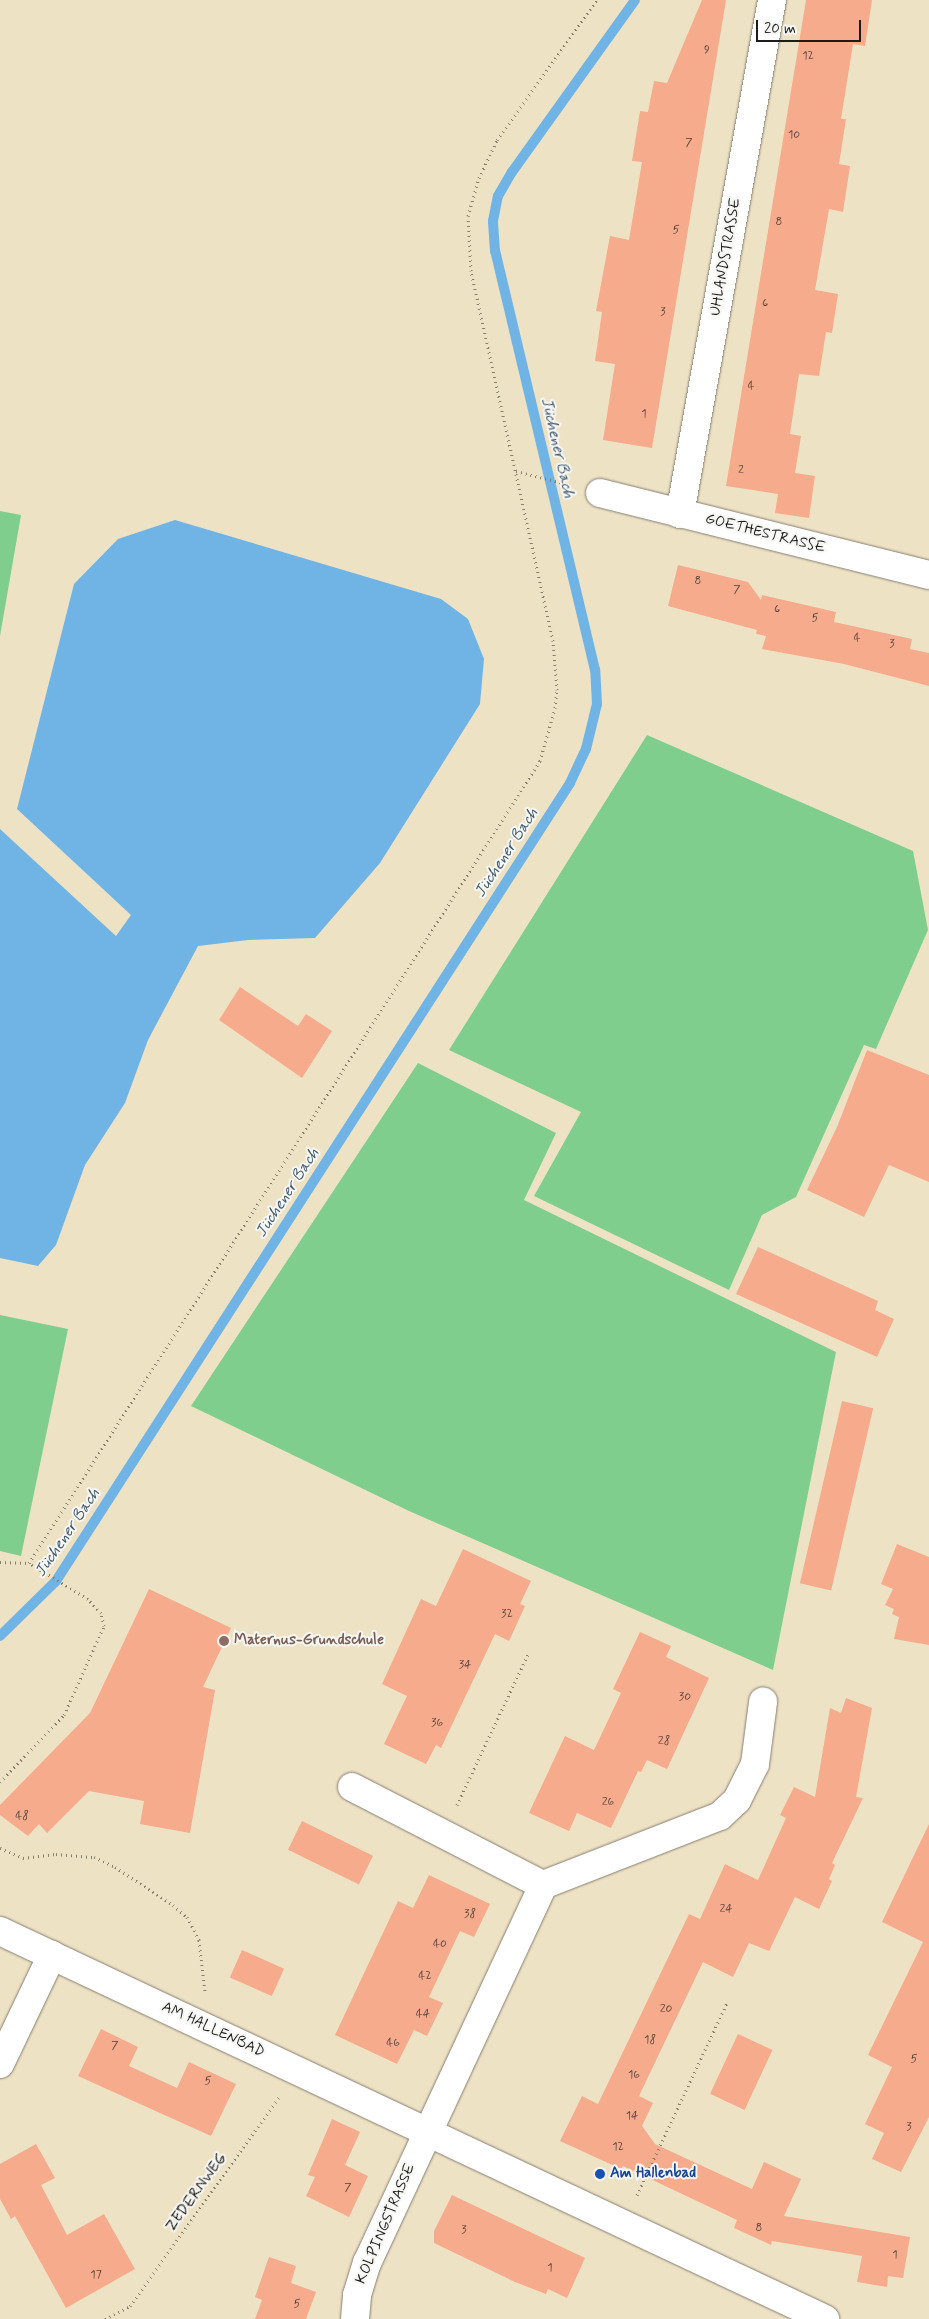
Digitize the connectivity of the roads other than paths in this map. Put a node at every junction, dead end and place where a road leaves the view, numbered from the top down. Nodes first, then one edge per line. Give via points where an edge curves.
1 (772, 0) edge
2 (600, 493) road end
3 (680, 514) junction
4 (929, 575) edge
5 (763, 1702) dead end
6 (352, 1787) dead end
7 (543, 1885) junction
8 (0, 1931) edge
9 (52, 1955) junction
10 (0, 2064) edge
11 (426, 2131) junction
12 (355, 2319) edge
13 (825, 2319) edge

1 - 3 street, UHLANDSTRASSE
2 - 3 street, GOETHESTRASSE
3 - 4 street, GOETHESTRASSE
5 - 7 street via 755,1764 736,1800 720,1816
6 - 7 street
7 - 11 street
8 - 9 street, AM HALLENBAD
9 - 10 street
9 - 11 street, AM HALLENBAD
11 - 12 street, KOLPINGSTRASSE via 367,2263 357,2295
11 - 13 street, AM HALLENBAD

